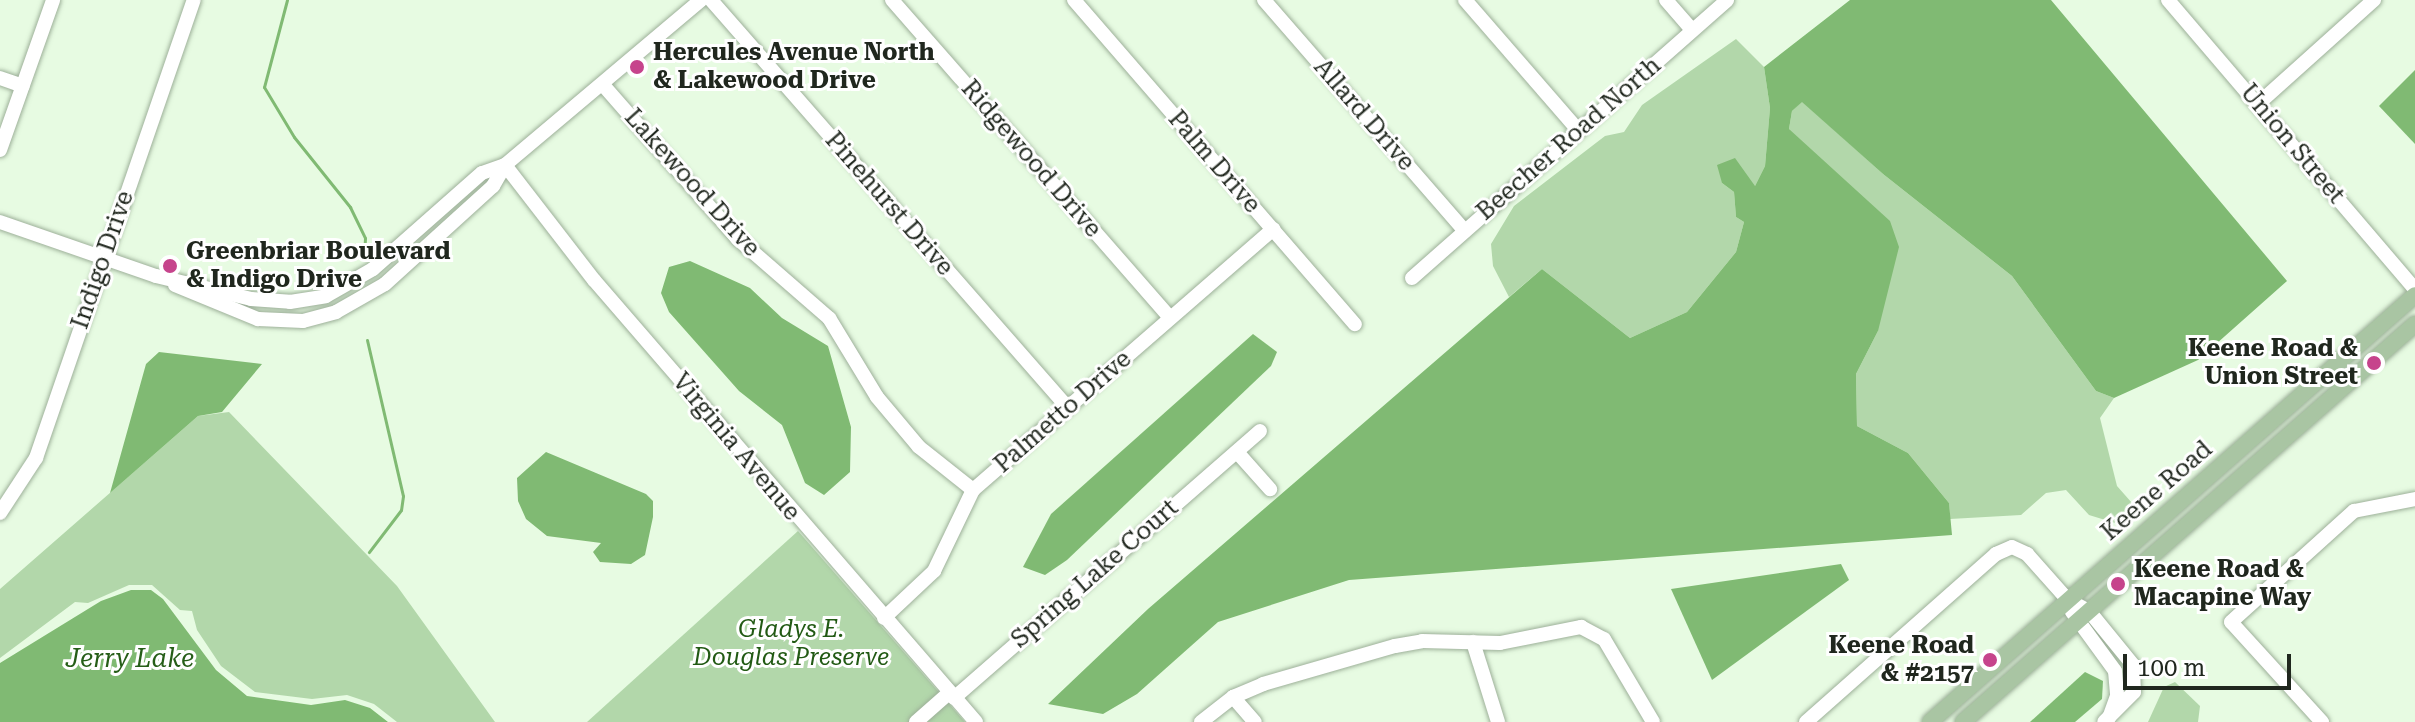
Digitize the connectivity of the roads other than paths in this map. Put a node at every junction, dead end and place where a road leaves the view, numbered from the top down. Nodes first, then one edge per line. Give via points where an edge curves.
1 (53, 0) edge
2 (194, 0) edge
3 (711, 0) edge
4 (892, 0) edge
5 (1074, 0) edge
6 (1264, 0) edge
7 (1465, 0) edge
8 (1666, 0) edge
9 (1727, 0) edge
10 (2168, 0) edge
11 (2374, 0) edge
12 (693, 2) edge
13 (2358, 5) edge
14 (1692, 30) junction
15 (0, 78) edge
16 (603, 85) junction
17 (23, 86) junction
18 (2258, 104) junction
19 (1578, 130) junction
20 (0, 150) edge
21 (505, 165) junction
22 (0, 222) edge
23 (1273, 229) junction
24 (1465, 231) junction
25 (103, 258) junction
26 (1412, 278) dead end
27 (2415, 292) edge
28 (2415, 305) edge
29 (1170, 318) junction
30 (1355, 324) dead end
31 (2415, 324) edge
32 (1068, 408) junction
33 (1260, 431) dead end
34 (2285, 438) junction
35 (1237, 452) junction
36 (1270, 489) dead end
37 (973, 490) junction
38 (2415, 499) edge
39 (0, 513) edge
40 (2068, 600) junction
41 (2089, 611) junction
42 (884, 618) junction
43 (2075, 623) junction
44 (1473, 642) junction
45 (952, 695) junction
46 (1233, 697) junction
47 (2106, 720) edge
48 (916, 722) edge
49 (976, 722) edge
50 (1201, 722) edge
51 (1255, 722) edge
52 (1498, 722) edge
53 (1653, 722) edge
54 (1806, 722) edge
55 (1930, 722) edge
56 (1963, 722) edge
57 (2322, 722) edge

1 - 17 street
2 - 25 street, Indigo Drive
3 - 32 street, Pinehurst Drive
4 - 29 street, Ridgewood Drive
5 - 23 street, Palm Drive
6 - 24 street, Allard Drive
7 - 19 street
8 - 14 street
9 - 14 street, Beecher Road North
10 - 18 street, Union Street
11 - 13 street
12 - 16 street
13 - 18 street
14 - 19 street, Beecher Road North
15 - 17 street
16 - 21 street
16 - 37 street, Lakewood Drive via 738,239 829,318 877,397 919,447
17 - 20 street
18 - 27 street, Union Street
19 - 24 street, Beecher Road North
21 - 25 street via 493,186 385,284 352,306 321,317 258,319
21 - 42 street, Virginia Avenue via 594,280
22 - 25 street
23 - 29 street, Palmetto Drive
23 - 30 street, Palm Drive
24 - 26 street, Beecher Road North
25 - 39 street, Indigo Drive via 36,458
27 - 40 main road, Keene Road
28 - 34 main road via 2407,319 2319,396
29 - 32 street, Palmetto Drive
31 - 34 main road, Keene Road
32 - 37 street, Palmetto Drive
33 - 35 street, Spring Lake Court
34 - 41 main road, Keene Road
35 - 36 street
35 - 45 street, Spring Lake Court
37 - 42 street, Palmetto Drive via 934,571
38 - 57 street via 2354,511 2231,622
40 - 41 street
40 - 43 street
40 - 54 street via 2027,554 2004,549
40 - 55 main road, Keene Road
41 - 43 main road, Keene Road
41 - 47 street via 2136,675 2130,700
42 - 45 street, Virginia Avenue
43 - 47 street via 2115,671 2117,696
43 - 56 main road, Keene Road
44 - 46 street via 1395,646
44 - 52 street
44 - 53 street via 1500,643 1567,627 1593,631 1612,651
45 - 48 street, Spring Lake Court
45 - 49 street, Virginia Avenue
46 - 50 street
46 - 51 street

